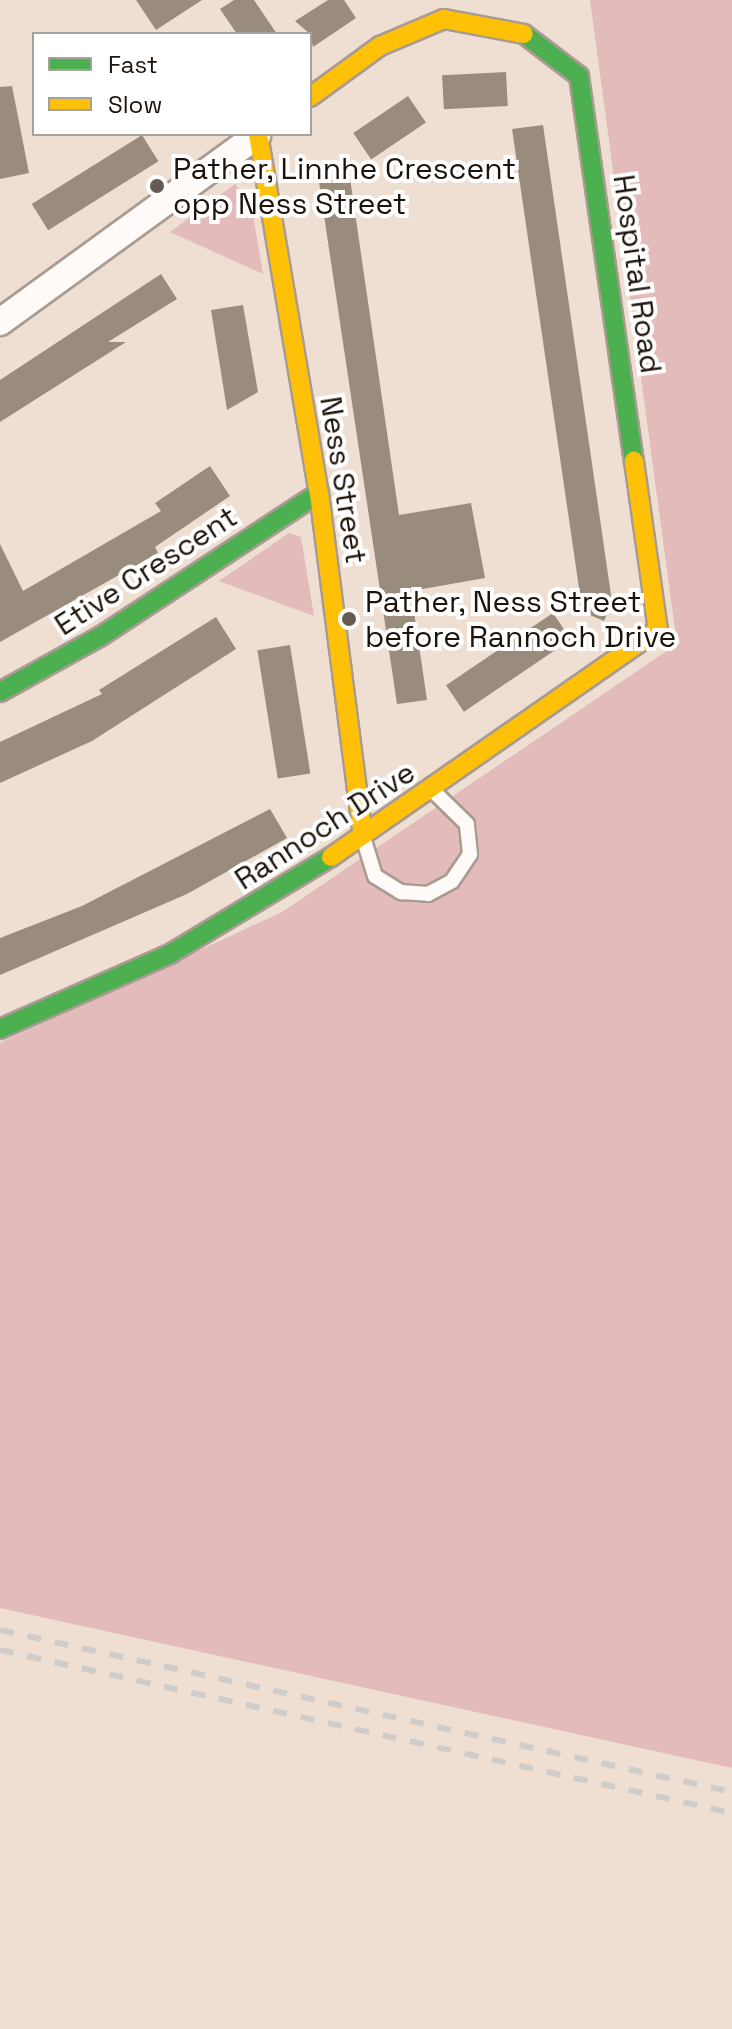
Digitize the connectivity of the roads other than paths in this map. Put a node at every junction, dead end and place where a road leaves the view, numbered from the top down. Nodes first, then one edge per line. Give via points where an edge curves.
1 (444, 10) edge
2 (312, 96) edge
3 (255, 136) edge
4 (258, 136) edge
5 (0, 322) edge
6 (319, 493) junction
7 (658, 630) joint
8 (0, 692) edge
9 (431, 790) junction
10 (363, 835) junction
11 (0, 1029) edge

1 - 2 street via 380,46
1 - 7 street, Hospital Road via 516,28 579,76
3 - 5 street
4 - 6 street, Ness Street
6 - 8 street, Etive Crescent via 101,636
6 - 10 street, Ness Street
7 - 9 street, Rannoch Drive
9 - 10 street, Rannoch Drive
9 - 10 lane via 467,824 470,854 452,881 428,894 401,892 375,876
10 - 11 street, Rannoch Drive via 273,897 170,954

